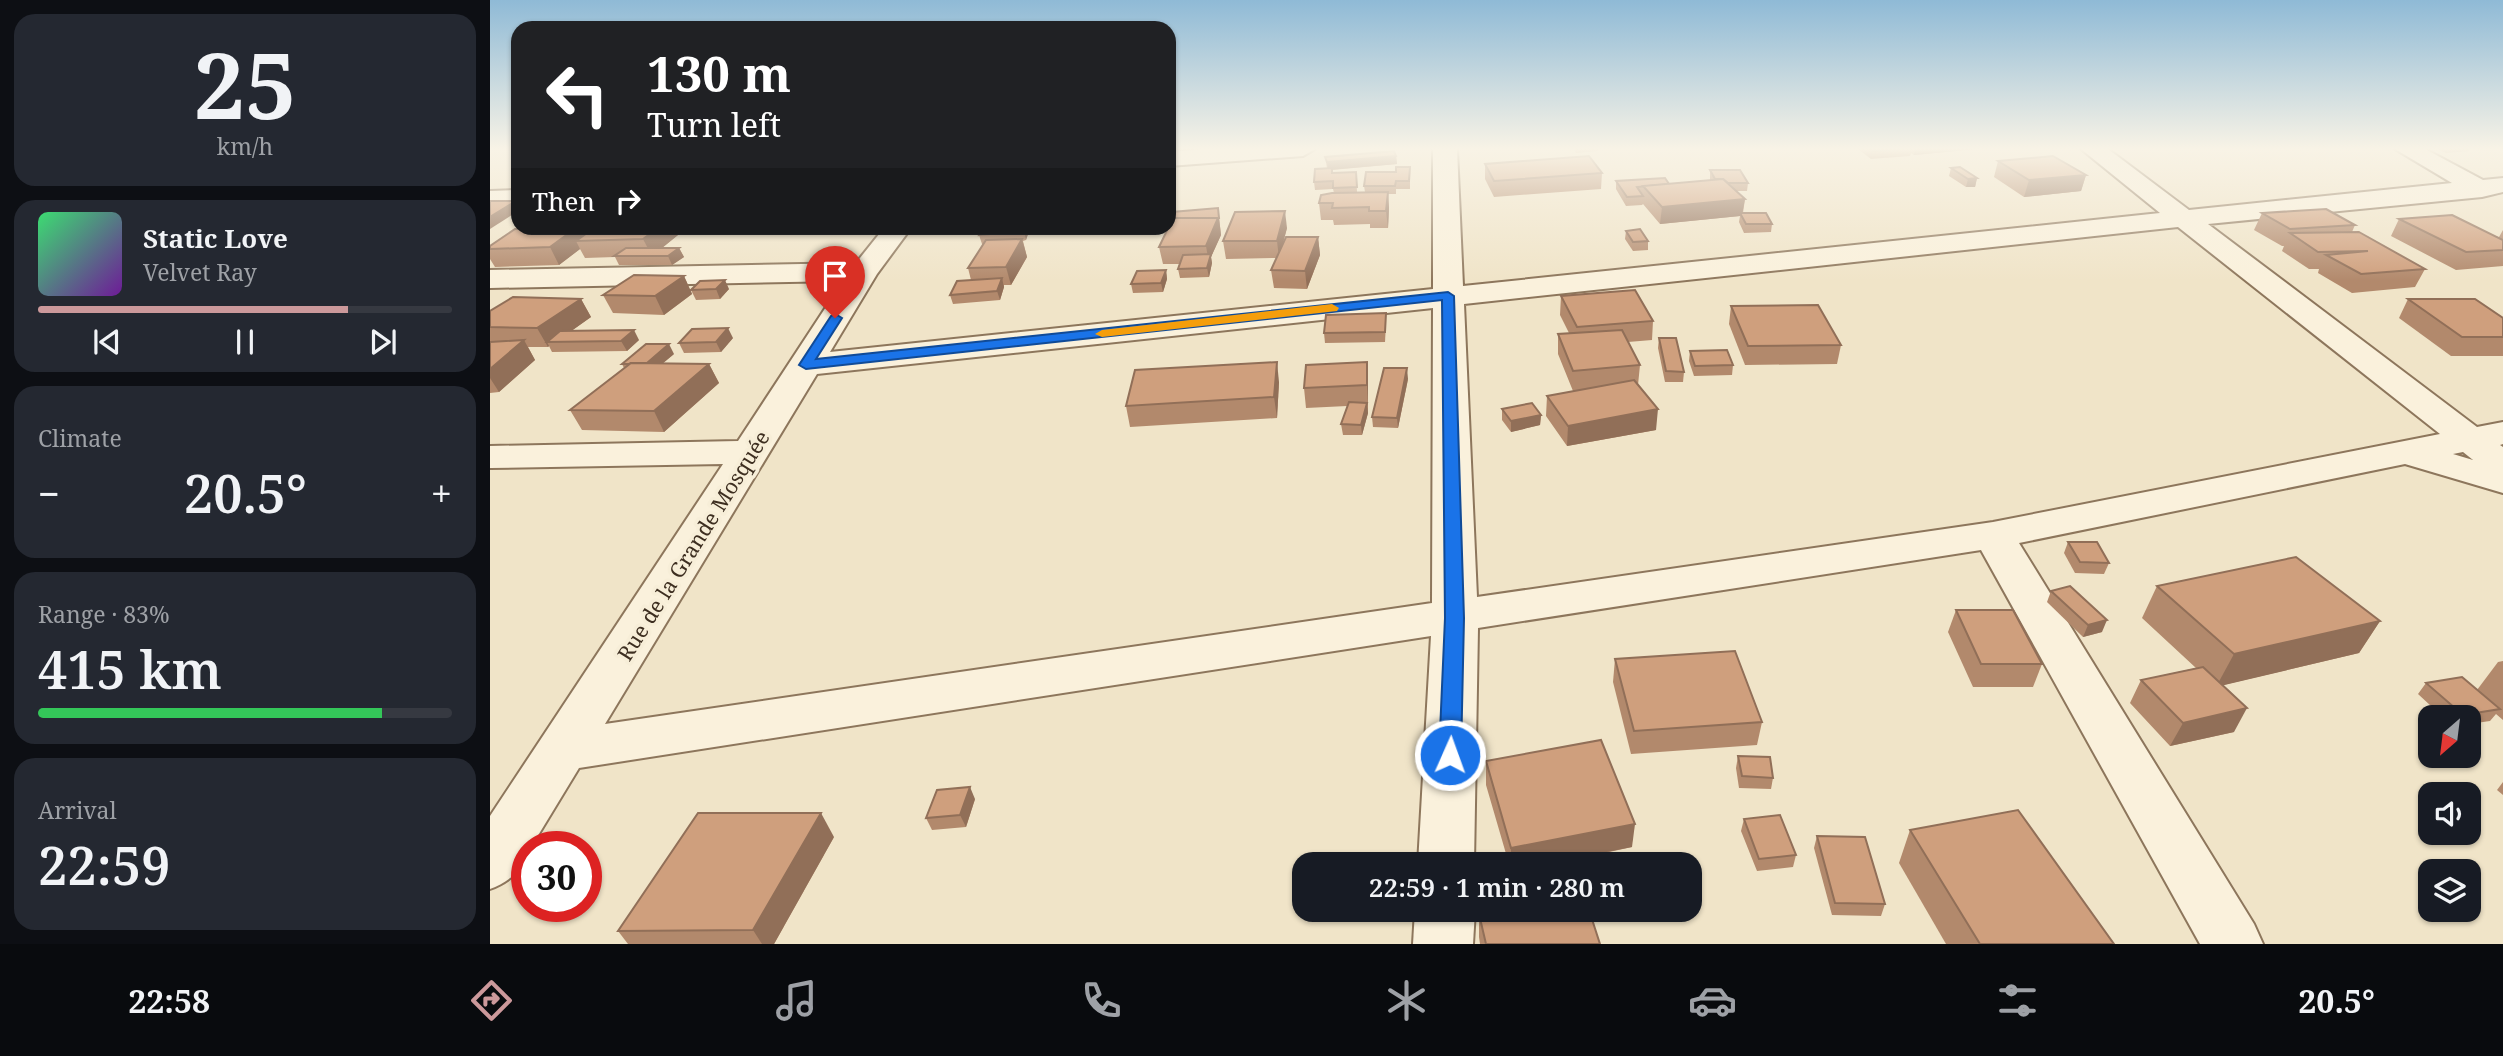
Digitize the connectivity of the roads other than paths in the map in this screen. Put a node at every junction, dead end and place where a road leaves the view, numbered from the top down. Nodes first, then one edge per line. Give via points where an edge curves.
1 (1446, 193) edge
2 (2149, 193) edge
3 (2464, 193) edge
4 (511, 198) edge
5 (490, 199) edge
6 (2184, 221) junction
7 (893, 235) edge
8 (864, 272) junction
9 (490, 279) edge
10 (1448, 296) junction
11 (806, 365) junction
12 (2492, 445) edge
13 (753, 452) junction
14 (2405, 452) junction
15 (490, 457) edge
16 (2503, 481) edge
17 (1993, 535) junction
18 (1454, 618) junction
19 (565, 750) junction
20 (1446, 852) edge
21 (490, 864) edge
22 (1444, 922) edge
23 (1443, 944) edge
24 (2233, 944) edge

1 - 10 street
2 - 6 street
3 - 6 street
4 - 5 street
6 - 10 street
6 - 12 street
7 - 8 street, Rue de la Grande Mosquée
8 - 9 street
8 - 11 street, Rue de la Grande Mosquée
10 - 11 street
10 - 18 street
11 - 13 street, Rue de la Grande Mosquée
12 - 14 street
13 - 15 street
13 - 19 street, Rue de la Grande Mosquée
14 - 16 street
14 - 17 street
17 - 18 street
17 - 24 street
18 - 19 street
18 - 20 street
19 - 21 street, Rue de la Grande Mosquée
22 - 23 street

